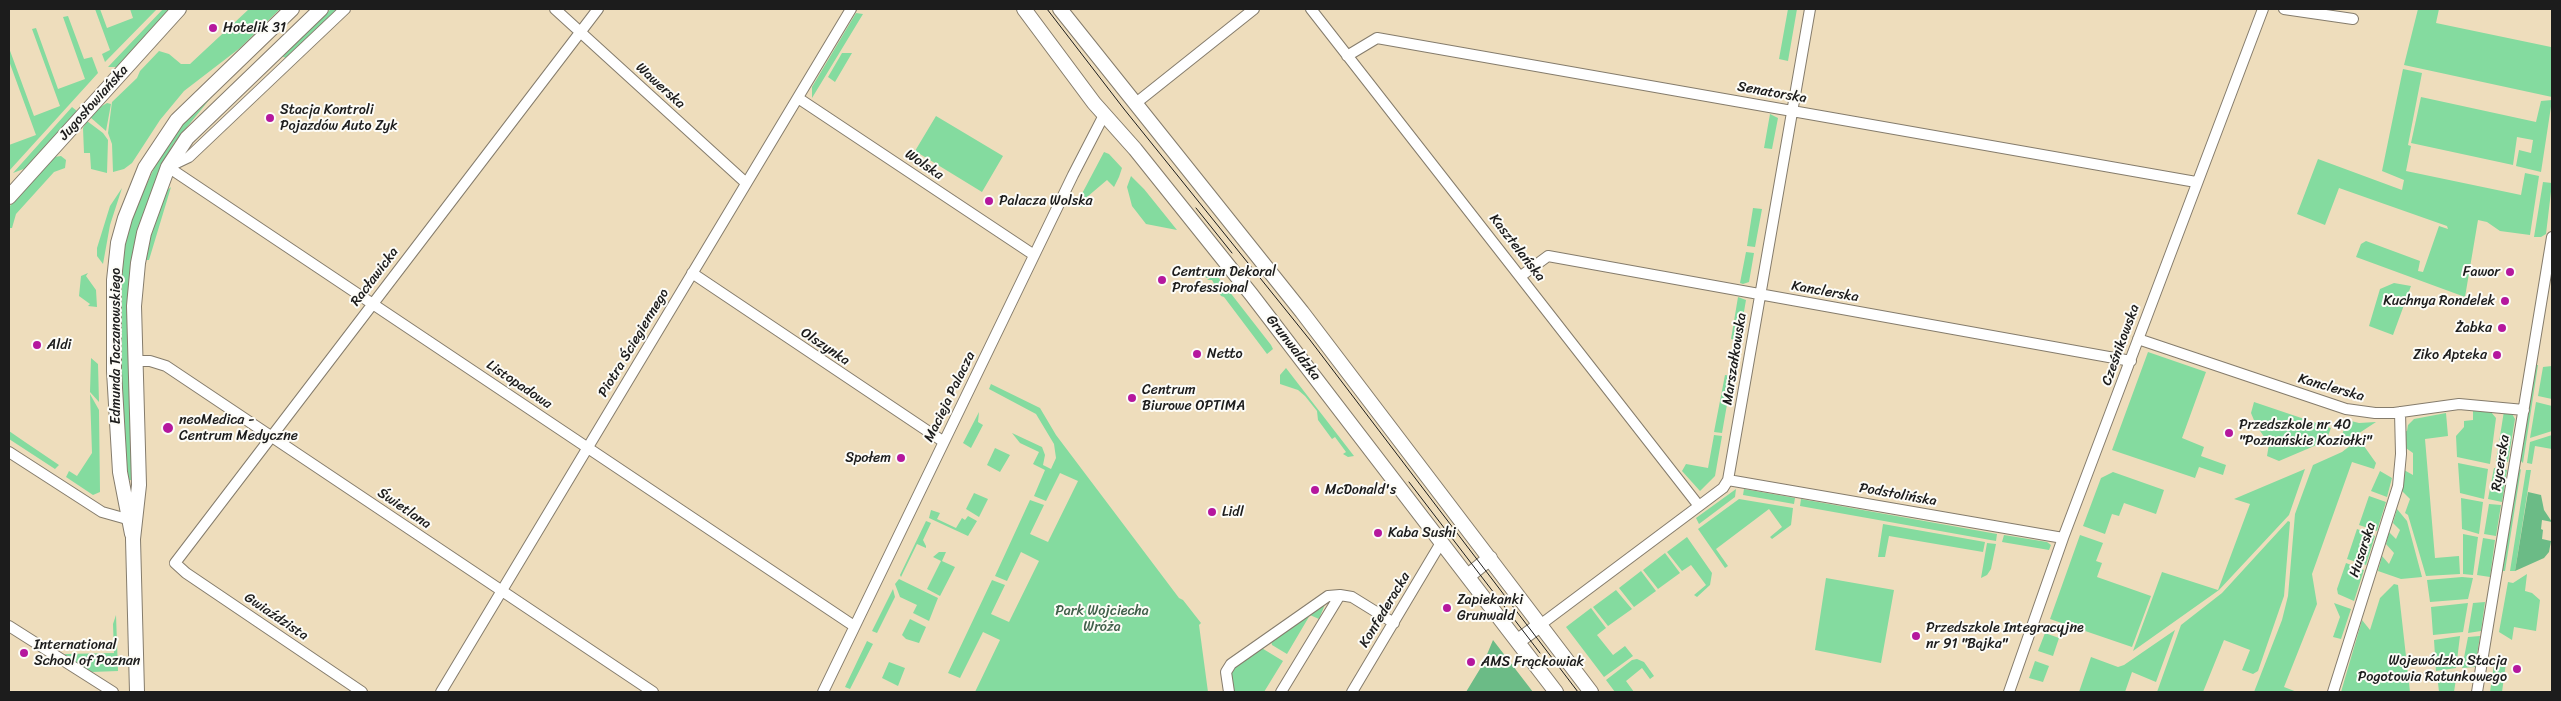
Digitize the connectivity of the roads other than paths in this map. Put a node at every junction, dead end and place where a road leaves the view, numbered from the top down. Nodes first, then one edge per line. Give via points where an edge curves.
1 (179, 9) edge
2 (292, 9) edge
3 (309, 9) edge
4 (322, 9) edge
5 (345, 9) edge
6 (555, 9) edge
7 (598, 9) edge
8 (851, 9) edge
9 (1024, 9) edge
10 (1060, 9) edge
11 (1254, 9) edge
12 (1311, 9) edge
13 (1810, 9) edge
14 (2263, 9) edge
15 (2284, 9) edge
16 (2353, 19) dead end
17 (300, 28) junction
18 (580, 32) junction
19 (1347, 56) junction
20 (798, 98) junction
21 (1136, 102) junction
22 (1792, 111) junction
23 (1104, 115) junction
24 (168, 167) junction
25 (2196, 182) junction
26 (746, 183) junction
27 (10, 190) edge
28 (2552, 238) edge
29 (1034, 255) junction
30 (692, 274) junction
31 (1521, 276) junction
32 (1759, 294) junction
33 (373, 303) junction
34 (2138, 339) junction
35 (135, 360) junction
36 (2131, 361) junction
37 (2524, 410) junction
38 (2400, 412) junction
39 (272, 436) junction
40 (944, 442) junction
41 (588, 448) junction
42 (9, 452) edge
43 (1728, 480) junction
44 (1700, 506) junction
45 (127, 519) junction
46 (2063, 538) junction
47 (134, 539) junction
48 (1442, 541) junction
49 (1490, 558) junction
50 (175, 563) joint
51 (1468, 576) junction
52 (500, 591) junction
53 (1340, 595) junction
54 (1394, 623) junction
55 (1540, 625) junction
56 (9, 626) edge
57 (854, 626) junction
58 (1518, 641) junction
59 (113, 692) edge
60 (137, 692) edge
61 (362, 692) edge
62 (441, 692) edge
63 (653, 692) edge
64 (823, 692) edge
65 (1229, 692) edge
66 (1281, 692) edge
67 (1352, 692) edge
68 (1556, 692) edge
69 (1591, 692) edge
70 (2009, 692) edge
71 (2333, 692) edge
72 (2477, 692) edge

1 - 27 street, Jugosłowiańska
2 - 45 street, Edmunda Taczanowskiego via 182,114 141,175 125,218 114,280 117,427 120,479
3 - 17 street
4 - 17 street
5 - 24 street via 189,157
6 - 18 street, Wawerska
7 - 18 street, Racławicka
8 - 20 street, Piotra Ściegiennego
9 - 23 street, Grunwaldzka
10 - 21 street, Grunwaldzka
11 - 21 street
12 - 19 street, Kasztelańska
13 - 22 street, Marszałkowska
14 - 25 street, Cześnikowska
15 - 16 street
17 - 24 street via 206,117
18 - 26 street, Wawerska
18 - 33 street, Racławicka
19 - 22 street, Senatorska via 1377,38
19 - 31 street, Kasztelańska
20 - 26 street, Piotra Ściegiennego
20 - 29 street, Wolska
21 - 49 street, Grunwaldzka
22 - 25 street, Senatorska
22 - 32 street, Marszałkowska
23 - 29 street, Macieja Palacza
23 - 48 street, Grunwaldzka via 1251,294
24 - 33 street, Listopadowa
24 - 35 street, Edmunda Taczanowskiego via 140,248 134,306
25 - 34 street, Cześnikowska
26 - 30 street, Piotra Ściegiennego
28 - 37 street, Rycerska
29 - 40 street, Macieja Palacza
30 - 40 street, Olszynka
30 - 41 street, Piotra Ściegiennego
31 - 32 street, Kanclerska via 1548,256
31 - 44 street, Kasztelańska
32 - 36 street, Kanclerska
32 - 43 street, Marszałkowska
33 - 39 street, Racławicka
33 - 41 street, Listopadowa
34 - 36 street, Cześnikowska
34 - 38 street, Kanclerska via 2346,409
35 - 39 street, Świetlana via 166,366
35 - 47 street, Edmunda Taczanowskiego via 139,502
36 - 46 street, Cześnikowska
37 - 38 street, Kanclerska via 2458,404
37 - 72 street, Rycerska
38 - 71 street, Husarska via 2398,486
39 - 50 street, Racławicka
39 - 52 street, Świetlana
40 - 57 street, Macieja Palacza
41 - 52 street, Piotra Ściegiennego
41 - 57 street, Listopadowa
42 - 45 street via 102,512
43 - 44 street
43 - 46 street, Podstolińska
44 - 55 street
45 - 47 street, Edmunda Taczanowskiego
46 - 70 street, Cześnikowska
47 - 60 street, Edmunda Taczanowskiego
48 - 51 street, Grunwaldzka
48 - 54 street, Konfederacka
49 - 51 street
49 - 55 street, Grunwaldzka
50 - 61 street, Gwiaździsta
51 - 58 street, Grunwaldzka
52 - 62 street, Piotra Ściegiennego
52 - 63 street, Świetlana
53 - 54 street via 1352,597
53 - 65 street via 1328,596 1231,664 1226,672
53 - 66 street
54 - 67 street, Konfederacka
55 - 58 street
55 - 69 street, Grunwaldzka
56 - 59 street
57 - 64 street, Macieja Palacza
58 - 68 street, Grunwaldzka

